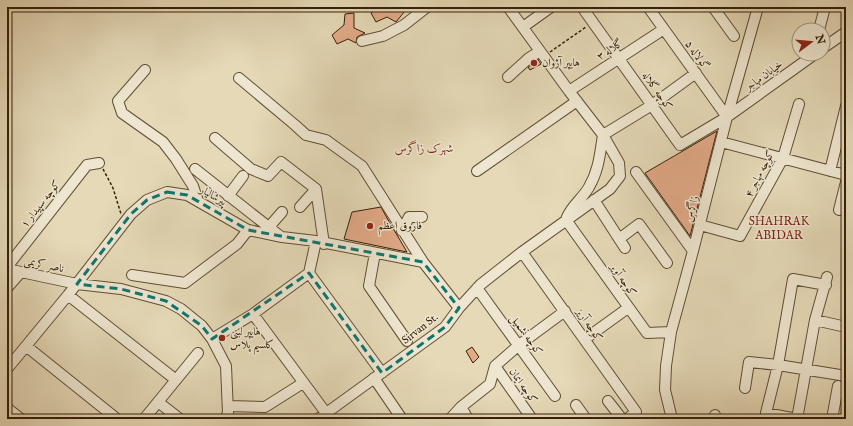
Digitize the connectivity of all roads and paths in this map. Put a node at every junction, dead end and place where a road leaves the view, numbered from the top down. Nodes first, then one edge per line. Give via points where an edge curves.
1 (427, 7) edge
2 (508, 7) edge
3 (551, 7) edge
4 (582, 7) edge
5 (648, 7) edge
6 (713, 7) edge
7 (758, 7) edge
8 (825, 7) edge
9 (593, 22) junction
10 (821, 22) edge
11 (523, 27) junction
12 (664, 29) junction
13 (846, 32) edge
14 (734, 36) dead end
15 (362, 41) dead end
16 (831, 42) edge
17 (542, 53) junction
18 (618, 58) junction
19 (803, 62) edge
20 (145, 70) dead end
21 (696, 73) junction
22 (508, 77) dead end
23 (239, 78) dead end
24 (569, 91) junction
25 (577, 101) junction
26 (799, 104) dead end
27 (652, 105) junction
28 (846, 106) edge
29 (727, 117) junction
30 (604, 135) junction
31 (215, 138) dead end
32 (722, 142) junction
33 (783, 158) junction
34 (99, 163) joint
35 (195, 169) dead end
36 (830, 170) junction
37 (477, 171) dead end
38 (636, 172) dead end
39 (846, 175) edge
40 (243, 176) dead end
41 (846, 182) edge
42 (316, 189) junction
43 (228, 196) junction
44 (594, 200) junction
45 (198, 201) junction
46 (300, 207) dead end
47 (839, 210) dead end
48 (282, 212) dead end
49 (422, 217) dead end
50 (566, 220) junction
51 (124, 223) junction
52 (700, 225) junction
53 (269, 227) junction
54 (248, 230) junction
55 (402, 231) junction
56 (282, 237) junction
57 (619, 239) junction
58 (320, 242) junction
59 (625, 248) dead end
60 (694, 251) junction
61 (522, 252) junction
62 (375, 253) junction
63 (423, 262) junction
64 (667, 263) dead end
65 (7, 268) edge
66 (20, 272) junction
67 (309, 273) junction
68 (132, 275) dead end
69 (77, 284) junction
70 (7, 288) edge
71 (477, 288) junction
72 (68, 296) junction
73 (459, 308) junction
74 (628, 308) junction
75 (565, 310) junction
76 (252, 314) junction
77 (815, 320) junction
78 (846, 327) edge
79 (671, 332) junction
80 (212, 339) junction
81 (585, 339) junction
82 (407, 341) dead end
83 (519, 345) junction
84 (26, 346) junction
85 (198, 353) dead end
86 (778, 365) junction
87 (495, 366) junction
88 (7, 369) edge
89 (806, 369) junction
90 (845, 373) edge
91 (378, 376) junction
92 (176, 380) junction
93 (303, 383) junction
94 (838, 386) dead end
95 (745, 388) dead end
96 (555, 396) dead end
97 (608, 401) dead end
98 (158, 402) junction
99 (576, 405) dead end
100 (228, 406) junction
101 (461, 407) junction
102 (7, 408) edge
103 (322, 416) edge
104 (21, 419) edge
105 (117, 419) edge
106 (144, 419) edge
107 (180, 419) edge
108 (226, 419) edge
109 (402, 419) edge
110 (450, 419) edge
111 (468, 419) edge
112 (532, 419) edge
113 (586, 419) edge
114 (622, 419) edge
115 (627, 419) edge
116 (672, 419) edge
117 (797, 419) edge
118 (832, 419) edge

1 - 15 street via 404,25 383,36
2 - 11 street, Sirvan St.
3 - 11 street
4 - 9 street, کوچه گلاله
5 - 12 street, گولاله ۵
6 - 14 street
7 - 29 street, زاگرس
8 - 10 street
9 - 17 path
9 - 18 street, کوچه گلاله
11 - 17 street, Sirvan St.
12 - 18 street, گلاله ۳
12 - 21 street, گولاله ۵
13 - 16 street
17 - 22 street via 526,61
17 - 24 street, Sirvan St.
18 - 24 street, گلاله ۳
18 - 27 street, کوچه گلاله
19 - 29 street, خیابان مهاجر
20 - 45 street via 118,101 122,113 163,142 193,186
21 - 27 street
21 - 29 street, گولاله ۵
23 - 55 street via 306,135 326,140 362,166
24 - 25 street, Sirvan St.
25 - 30 street, Sirvan St.
25 - 37 street
26 - 33 street, کوچه مهاجر ۴
27 - 29 street, کوچه گلاله via 680,145
27 - 30 street
28 - 36 street
29 - 32 street, زاگرس
30 - 44 street, Sirvan St. via 619,163 620,176 610,189
30 - 50 street, Sirvan St. via 596,174
31 - 42 street via 251,168 268,176 282,162
32 - 33 street
32 - 52 street, زاگرس
33 - 36 street
33 - 52 street, کوچه مهاجر ۴ via 740,236
34 - 51 path via 113,188
34 - 65 street, کوچه سپیدار ۱ via 87,165
35 - 43 street
36 - 39 street
38 - 60 street
40 - 43 street
41 - 47 street
42 - 46 street
42 - 58 street via 322,222
43 - 53 street
44 - 50 street, Sirvan St.
44 - 57 street
45 - 51 street, پیرشالیار via 187,195 167,192 147,200
45 - 54 street, پیرشالیار
48 - 53 street
49 - 55 street via 409,217
50 - 61 street, Sirvan St.
50 - 74 street, کوچه آویر
51 - 69 street, پیرشالیار
52 - 60 street, زاگرس
53 - 56 street
54 - 56 street, پیرشالیار
54 - 68 street via 237,244 185,283
55 - 63 street
56 - 58 street, پیرشالیار
57 - 59 street
57 - 64 street via 639,224
58 - 62 street, پیرشالیار
58 - 67 street
60 - 79 street, زاگرس
61 - 71 street, Sirvan St.
61 - 75 street, کوچه آریز
62 - 63 street, پیرشالیار
62 - 82 street via 369,286
63 - 73 street
65 - 66 street, ناصر کریمی
66 - 69 street, ناصر کریمی
66 - 70 street
67 - 76 street
67 - 91 street
69 - 72 street, پیرشالیار
69 - 80 street, ناصر کریمی via 121,290 166,301 202,326
71 - 73 street, Sirvan St.
71 - 83 street, کوچه نشمیل
72 - 84 street, پیرشالیار
72 - 92 street
73 - 91 street, Sirvan St. via 445,327
74 - 79 street, کوچه آویر via 647,333
74 - 81 street
75 - 81 street, کوچه آریز
75 - 83 street
76 - 80 street
76 - 93 street
77 - 78 street
77 - 86 street via 826,281 794,279
77 - 89 street
79 - 116 street, زاگرس via 665,390
80 - 100 street, ناصر کریمی via 226,366
81 - 115 street, کوچه آریز via 636,412
83 - 87 street
83 - 96 street, کوچه نشمیل
84 - 88 street, پیرشالیار
84 - 105 street
85 - 92 street
86 - 89 street
86 - 95 street via 749,362
86 - 117 street via 766,414
87 - 101 street via 490,384
87 - 112 street, کوچه ایمان
89 - 90 street
89 - 117 street
91 - 103 street, Sirvan St.
91 - 109 street
92 - 98 street
93 - 100 street via 265,407
93 - 103 street
94 - 118 street
97 - 114 street
98 - 106 street
98 - 107 street
99 - 113 street
100 - 108 street, ناصر کریمی
101 - 110 street
101 - 111 street
102 - 104 street

